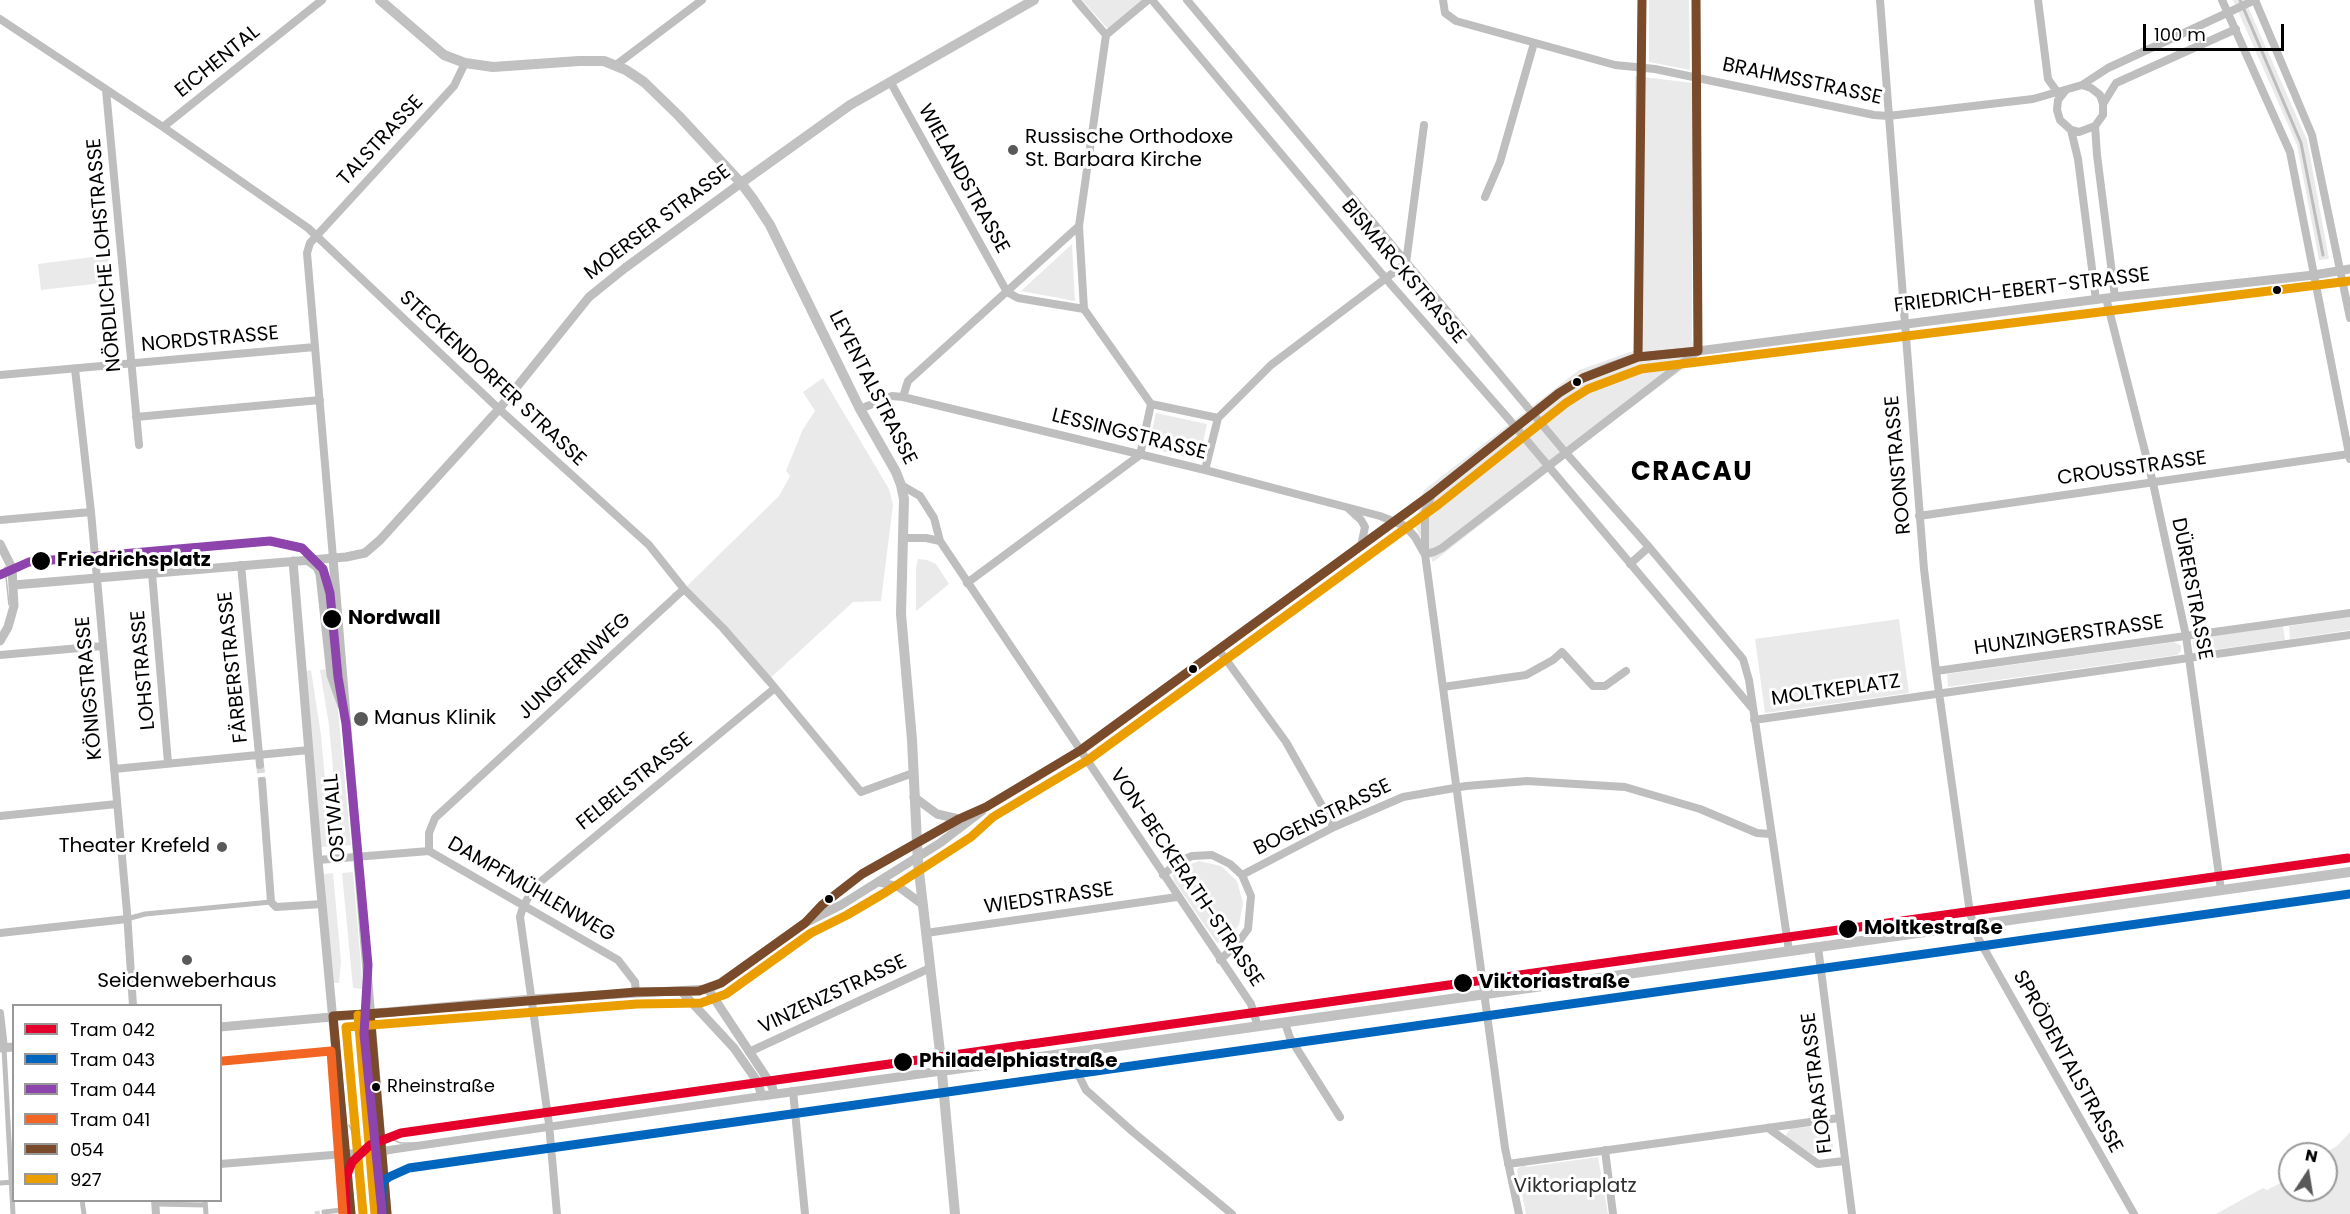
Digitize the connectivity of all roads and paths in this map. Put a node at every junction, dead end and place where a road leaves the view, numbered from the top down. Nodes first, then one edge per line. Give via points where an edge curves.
1 (322, 0) edge
2 (380, 0) edge
3 (702, 0) edge
4 (1034, 0) edge
5 (1076, 0) edge
6 (1150, 0) edge
7 (1187, 0) edge
8 (1443, 0) edge
9 (1642, 0) edge
10 (1696, 0) edge
11 (1880, 0) edge
12 (2038, 0) edge
13 (2222, 0) edge
14 (2255, 0) edge
15 (2228, 12) junction
16 (0, 19) edge
17 (2236, 29) junction
18 (1106, 35) junction
19 (1534, 43) junction
20 (465, 63) junction
21 (616, 65) junction
22 (1642, 66) junction
23 (1696, 77) junction
24 (891, 82) junction
25 (2082, 85) junction
26 (106, 90) junction
27 (2062, 91) junction
28 (2103, 104) junction
29 (1888, 116) junction
30 (1424, 125) dead end
31 (2096, 126) junction
32 (163, 127) junction
33 (2071, 130) junction
34 (741, 183) junction
35 (1485, 197) dead end
36 (1079, 226) junction
37 (315, 236) junction
38 (1406, 263) junction
39 (2345, 270) edge
40 (2314, 275) junction
41 (1387, 280) junction
42 (1006, 292) junction
43 (2111, 298) junction
44 (2096, 300) junction
45 (1084, 309) junction
46 (2350, 318) edge
47 (1904, 323) junction
48 (315, 346) junction
49 (1698, 351) junction
50 (1638, 357) junction
51 (131, 363) junction
52 (75, 369) junction
53 (0, 375) edge
54 (903, 397) junction
55 (320, 400) junction
56 (1151, 404) junction
57 (499, 409) junction
58 (860, 409) junction
59 (1533, 414) junction
60 (136, 417) junction
61 (1218, 418) junction
62 (1516, 429) junction
63 (139, 445) dead end
64 (1565, 452) junction
65 (1140, 454) junction
66 (2350, 457) edge
67 (1547, 465) junction
68 (1205, 470) junction
69 (2153, 483) junction
70 (901, 485) junction
71 (1432, 494) junction
72 (1347, 507) junction
73 (91, 512) junction
74 (1919, 516) junction
75 (0, 520) edge
76 (1395, 522) junction
77 (903, 538) junction
78 (940, 541) junction
79 (0, 544) edge
80 (1360, 546) junction
81 (1649, 547) junction
82 (1425, 554) junction
83 (333, 558) junction
84 (307, 560) junction
85 (293, 561) junction
86 (1630, 564) junction
87 (241, 566) junction
88 (152, 573) junction
89 (97, 578) junction
90 (967, 582) junction
91 (14, 585) junction
92 (684, 589) junction
93 (2350, 613) edge
94 (2350, 635) edge
95 (2186, 636) junction
96 (1727, 639) joint
97 (0, 641) edge
98 (103, 646) junction
99 (1219, 650) junction
100 (0, 656) edge
101 (2189, 657) junction
102 (1626, 671) dead end
103 (1936, 671) junction
104 (1443, 687) junction
105 (775, 688) junction
106 (1939, 693) junction
107 (1752, 708) junction
108 (346, 713) junction
109 (1754, 720) junction
110 (309, 750) junction
111 (1081, 750) junction
112 (259, 754) junction
113 (168, 764) junction
114 (260, 765) tunnel mouth
115 (114, 769) junction
116 (913, 773) junction
117 (262, 781) tunnel mouth
118 (1455, 786) junction
119 (914, 797) junction
120 (117, 804) junction
121 (986, 807) junction
122 (0, 816) edge
123 (958, 819) junction
124 (1334, 827) junction
125 (1770, 834) junction
126 (917, 842) junction
127 (429, 851) junction
128 (358, 855) junction
129 (917, 857) junction
130 (318, 860) junction
131 (2350, 872) edge
132 (1163, 875) junction
133 (1242, 875) junction
134 (879, 882) junction
135 (2221, 890) junction
136 (1177, 897) junction
137 (271, 902) junction
138 (322, 904) junction
139 (922, 904) junction
140 (523, 907) junction
141 (127, 919) junction
142 (805, 923) junction
143 (1973, 925) junction
144 (0, 933) edge
145 (926, 933) junction
146 (1818, 947) junction
147 (1789, 951) junction
148 (1220, 960) junction
149 (930, 968) junction
150 (708, 989) junction
151 (636, 992) junction
152 (682, 992) junction
153 (1485, 994) junction
154 (532, 999) junction
155 (133, 1004) edge
156 (0, 1013) edge
157 (370, 1014) junction
158 (333, 1016) junction
159 (1285, 1023) junction
160 (222, 1027) edge
161 (1258, 1027) junction
162 (6, 1048) edge
163 (749, 1052) junction
164 (1074, 1053) junction
165 (941, 1071) junction
166 (793, 1091) junction
167 (774, 1094) junction
168 (762, 1096) junction
169 (1340, 1117) dead end
170 (1839, 1118) junction
171 (549, 1126) junction
172 (1768, 1128) junction
173 (1605, 1150) junction
174 (382, 1151) junction
175 (345, 1155) junction
176 (1844, 1161) junction
177 (12, 1163) edge
178 (222, 1164) edge
179 (1508, 1164) junction
180 (155, 1202) edge
181 (205, 1203) edge
182 (324, 1212) dead end
183 (351, 1212) edge
184 (156, 1214) edge
185 (206, 1214) edge
186 (387, 1214) edge
187 (557, 1214) edge
188 (805, 1214) edge
189 (955, 1214) edge
190 (1232, 1214) edge
191 (1519, 1214) edge
192 (1613, 1214) edge
193 (1852, 1214) edge
194 (2134, 1214) edge

1 - 32 street, EICHENTAL
2 - 20 main road via 444,55
3 - 21 street
4 - 24 main road, MOERSER STRASSE
5 - 18 street
6 - 18 street
6 - 41 street, BISMARCKSTRASSE
7 - 38 street, BISMARCKSTRASSE
8 - 19 street, BRAHMSSTRASSE via 1445,13 1456,21
9 - 22 street
10 - 23 street
11 - 29 street, ROONSTRASSE
12 - 27 street via 2048,79
13 - 15 street
14 - 15 street
14 - 39 street via 2312,135
15 - 17 street
15 - 25 street via 2108,68
16 - 26 street, STECKENDORFER STRASSE
17 - 28 street via 2116,83
17 - 40 street via 2290,153
18 - 36 street
19 - 22 street, BRAHMSSTRASSE via 1615,65
19 - 35 street via 1500,162
20 - 21 main road via 493,67 592,60
20 - 37 street, TALSTRASSE via 454,86
21 - 34 main road, LEYENTALSTRASSE via 644,82
22 - 23 street, BRAHMSSTRASSE
22 - 50 street
23 - 29 street, BRAHMSSTRASSE
23 - 49 street
24 - 34 main road, MOERSER STRASSE via 825,120
24 - 42 street, WIELANDSTRASSE
25 - 27 street
25 - 28 street via 2100,95
26 - 32 street, STECKENDORFER STRASSE
26 - 51 street, NÖRDLICHE LOHSTRASSE
27 - 29 street, BRAHMSSTRASSE via 2033,99
27 - 33 street via 2057,110 2060,120
28 - 31 street via 2103,115
29 - 47 street, ROONSTRASSE
30 - 38 street, BISMARCKSTRASSE
31 - 33 street via 2086,131
31 - 43 street, DÜRERSTRASSE
32 - 37 street, STECKENDORFER STRASSE
33 - 44 street
34 - 57 street, MOERSER STRASSE via 589,297
34 - 58 main road, LEYENTALSTRASSE via 770,225
36 - 42 street
36 - 45 street
37 - 48 street, OSTWALL via 307,253
37 - 57 street, STECKENDORFER STRASSE
38 - 41 street
38 - 59 street, BISMARCKSTRASSE
39 - 40 street, FRIEDRICH-EBERT-STRASSE
39 - 46 street
40 - 43 street, FRIEDRICH-EBERT-STRASSE
40 - 66 street
41 - 61 street via 1271,365
41 - 62 street, BISMARCKSTRASSE
42 - 45 street via 1018,298
42 - 54 street via 908,381
43 - 44 street, FRIEDRICH-EBERT-STRASSE
43 - 69 street, DÜRERSTRASSE
44 - 47 street, FRIEDRICH-EBERT-STRASSE
45 - 56 street
47 - 49 street, FRIEDRICH-EBERT-STRASSE
47 - 74 street, ROONSTRASSE
48 - 51 street, NORDSTRASSE
48 - 55 street, OSTWALL
49 - 50 street, FRIEDRICH-EBERT-STRASSE
49 - 64 street
50 - 59 street, FRIEDRICH-EBERT-STRASSE via 1584,378
51 - 52 street, NORDSTRASSE
51 - 60 street, NÖRDLICHE LOHSTRASSE
52 - 53 street, NORDSTRASSE
52 - 73 street, KÖNIGSTRASSE
54 - 58 street via 892,396
54 - 65 street, LESSINGSTRASSE
55 - 60 street
55 - 83 street, OSTWALL
56 - 61 street
56 - 65 street
57 - 83 street, MOERSER STRASSE via 375,546 360,555
57 - 92 street, STECKENDORFER STRASSE via 649,546
58 - 70 main road, LEYENTALSTRASSE
59 - 62 street, FRIEDRICH-EBERT-STRASSE
59 - 64 street, BISMARCKSTRASSE
60 - 63 street, NÖRDLICHE LOHSTRASSE
61 - 68 street
62 - 67 street, BISMARCKSTRASSE
62 - 71 street, FRIEDRICH-EBERT-STRASSE
64 - 67 street
64 - 81 street, BISMARCKSTRASSE
65 - 68 street, LESSINGSTRASSE
65 - 90 street
66 - 69 street, CROUSSTRASSE
67 - 82 street via 1442,548
67 - 86 street, BISMARCKSTRASSE
68 - 72 street, LESSINGSTRASSE
69 - 74 street, CROUSSTRASSE
69 - 95 street, DÜRERSTRASSE
70 - 77 main road
70 - 78 street, LEYENTALSTRASSE via 920,496 934,518
71 - 76 street, FRIEDRICH-EBERT-STRASSE
71 - 82 street via 1425,512
72 - 76 street, LESSINGSTRASSE
72 - 80 street via 1365,527
73 - 75 street
73 - 89 street, KÖNIGSTRASSE
74 - 103 street, ROONSTRASSE
76 - 80 street, FRIEDRICH-EBERT-STRASSE
76 - 82 street via 1405,526
77 - 78 street
77 - 116 main road via 901,614
78 - 90 street, LEYENTALSTRASSE
79 - 91 street via 12,568
80 - 99 street, FRIEDRICH-EBERT-STRASSE
81 - 86 street
81 - 96 street, BISMARCKSTRASSE
82 - 104 street
83 - 84 street
83 - 108 street, OSTWALL
84 - 85 street
84 - 108 street via 318,567 320,574 331,675
85 - 87 street
85 - 110 street, OSTWALL
86 - 107 street, BISMARCKSTRASSE
87 - 88 street
87 - 112 street, FÄRBERSTRASSE
88 - 89 street
88 - 113 street, LOHSTRASSE
89 - 91 street
89 - 98 street, KÖNIGSTRASSE
90 - 111 street, LEYENTALSTRASSE
91 - 97 street via 14,606
92 - 105 street, STECKENDORFER STRASSE
92 - 127 street, JUNGFERNWEG via 435,818 429,833
93 - 95 street, HUNZINGERSTRASSE
94 - 101 street, HUNZINGERSTRASSE
95 - 101 street, DÜRERSTRASSE
95 - 103 street, HUNZINGERSTRASSE
96 - 107 street, MOLTKEPLATZ via 1747,670
98 - 100 street
98 - 115 street, KÖNIGSTRASSE
99 - 111 street, FRIEDRICH-EBERT-STRASSE
99 - 124 street via 1286,742
101 - 106 street, HUNZINGERSTRASSE
101 - 135 street, DÜRERSTRASSE
102 - 104 street via 1605,686 1593,686 1562,652 1526,675
103 - 106 street, ROONSTRASSE
104 - 118 street
105 - 116 street, STECKENDORFER STRASSE via 861,792
105 - 140 street, FELBELSTRASSE via 534,887
106 - 109 street, MOLTKEPLATZ
106 - 143 street, ROONSTRASSE
107 - 109 street, MOLTKEPLATZ
108 - 128 street, OSTWALL
109 - 125 street
110 - 112 street
110 - 130 street, OSTWALL
111 - 121 street, FRIEDRICH-EBERT-STRASSE
111 - 132 street, VON-BECKERATH-STRASSE
112 - 113 street
112 - 114 street, FÄRBERSTRASSE
113 - 115 street
115 - 120 street, KÖNIGSTRASSE
116 - 119 main road
117 - 137 street
118 - 124 street, BOGENSTRASSE via 1403,797
118 - 125 street, BOGENSTRASSE via 1527,781 1626,787 1700,809 1757,833
118 - 153 street
119 - 123 street via 937,814
119 - 126 main road
120 - 122 street
120 - 141 street, KÖNIGSTRASSE
121 - 123 street
121 - 129 street via 964,827
123 - 126 street
124 - 133 street, BOGENSTRASSE
125 - 147 street
126 - 129 main road
126 - 142 street via 845,886
127 - 128 street, DAMPFMÜHLENWEG
127 - 140 street, DAMPFMÜHLENWEG
128 - 130 street, DAMPFMÜHLENWEG
128 - 157 street, OSTWALL
129 - 134 street
129 - 139 main road
130 - 138 street, OSTWALL
131 - 135 main road
132 - 133 street via 1192,856 1212,855
132 - 136 street, VON-BECKERATH-STRASSE
133 - 148 street via 1251,896 1248,929
134 - 139 street via 899,887
134 - 142 street
135 - 143 main road
136 - 145 street, WIEDSTRASSE
136 - 148 street, VON-BECKERATH-STRASSE
137 - 138 street via 276,907
137 - 141 street
138 - 158 street, OSTWALL
139 - 145 main road
140 - 151 street, DAMPFMÜHLENWEG via 618,960 634,982
140 - 154 street via 520,917
141 - 144 street
141 - 155 street, KÖNIGSTRASSE
142 - 150 street
143 - 146 main road
143 - 194 street, SPRÖDENTALSTRASSE
145 - 149 main road
146 - 147 main road
146 - 170 street, FLORASTRASSE
147 - 153 main road
148 - 161 street, VON-BECKERATH-STRASSE via 1251,1004
149 - 163 street, VINZENZSTRASSE
149 - 165 main road
150 - 152 street
150 - 163 street
151 - 152 street
151 - 154 street
152 - 168 street via 734,1048 758,1081
153 - 159 main road
153 - 179 street
154 - 157 street
154 - 171 street
156 - 162 street
157 - 158 street
157 - 174 street, OSTWALL
158 - 160 street
158 - 175 street, OSTWALL
159 - 161 main road
159 - 169 street via 1290,1038
161 - 164 main road
162 - 177 street
163 - 167 street
164 - 165 main road
164 - 190 street via 1077,1072 1086,1090
165 - 166 street
165 - 189 main road
166 - 167 street
166 - 188 street
167 - 168 street
168 - 171 street
170 - 172 street
170 - 176 street, FLORASTRASSE
171 - 174 street
171 - 187 street
172 - 173 street
172 - 176 street via 1818,1164
173 - 179 street
173 - 192 street
174 - 175 street
174 - 186 street, OSTWALL
175 - 178 street
175 - 183 street, OSTWALL
176 - 193 street, FLORASTRASSE
179 - 191 street
180 - 181 street
180 - 184 street
181 - 185 street
182 - 183 street

